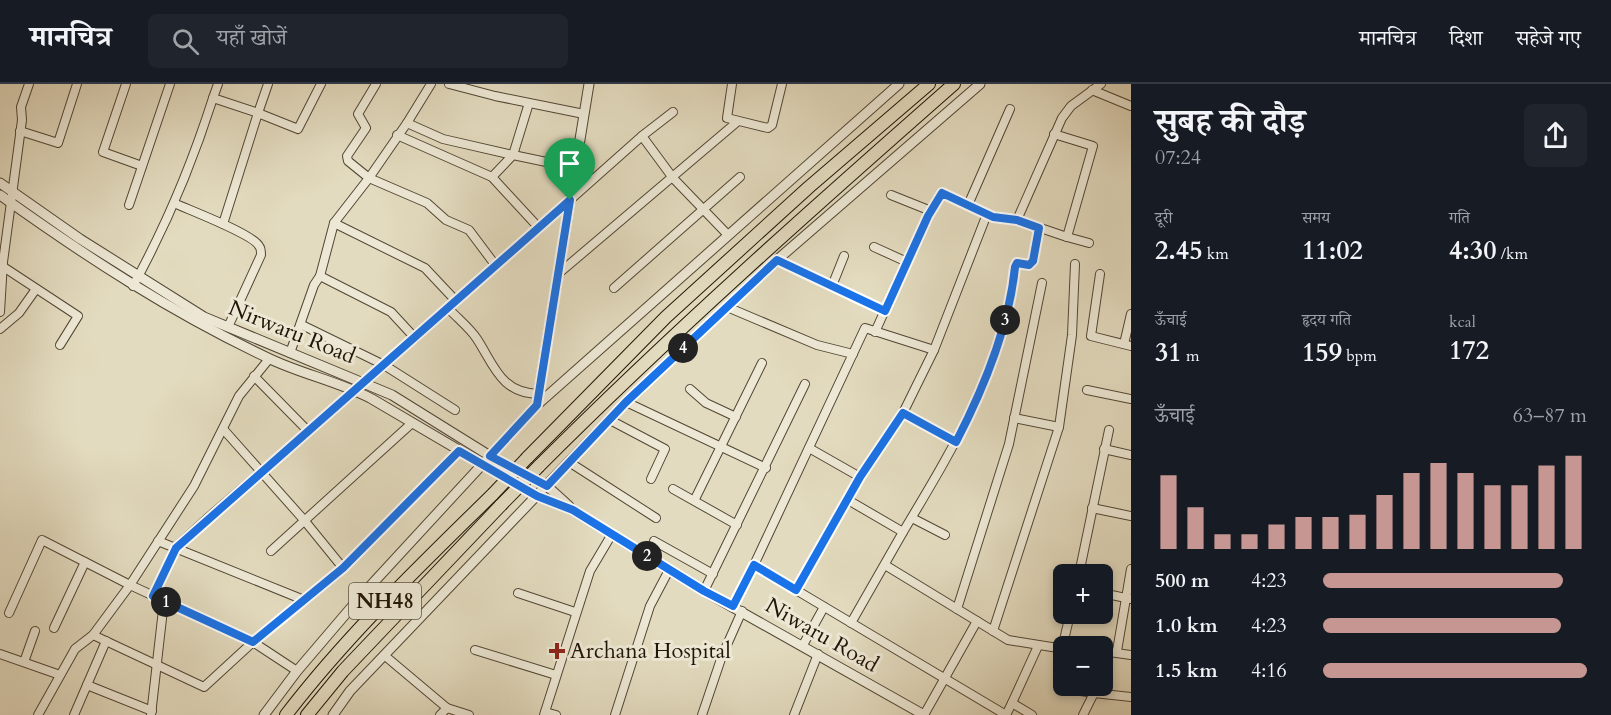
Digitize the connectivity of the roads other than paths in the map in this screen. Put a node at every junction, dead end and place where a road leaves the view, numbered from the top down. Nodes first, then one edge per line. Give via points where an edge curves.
1 (29, 84) edge
2 (77, 84) edge
3 (126, 84) edge
4 (170, 84) edge
5 (218, 84) edge
6 (268, 84) edge
7 (321, 84) edge
8 (376, 84) edge
9 (431, 84) edge
10 (448, 84) edge
11 (589, 84) edge
12 (732, 84) edge
13 (782, 84) edge
14 (899, 84) edge
15 (929, 84) edge
16 (954, 84) edge
17 (980, 84) edge
18 (1101, 84) edge
19 (1092, 90) junction
20 (213, 98) junction
21 (530, 103) junction
22 (1131, 106) edge
23 (1010, 109) dead end
24 (673, 112) dead end
25 (258, 113) junction
26 (584, 114) junction
27 (737, 122) junction
28 (407, 123) junction
29 (20, 131) junction
30 (1054, 134) junction
31 (397, 135) junction
32 (642, 136) junction
33 (513, 155) junction
34 (142, 166) junction
35 (575, 168) junction
36 (671, 175) junction
37 (492, 177) junction
38 (740, 177) dead end
39 (369, 178) junction
40 (0, 183) edge
41 (13, 192) junction
42 (0, 195) edge
43 (891, 195) dead end
44 (570, 200) junction
45 (12, 204) junction
46 (174, 204) junction
47 (129, 205) dead end
48 (968, 205) junction
49 (702, 209) junction
50 (931, 212) junction
51 (987, 214) junction
52 (1017, 220) junction
53 (334, 223) junction
54 (224, 224) junction
55 (540, 228) junction
56 (1039, 228) junction
57 (728, 235) junction
58 (1067, 237) junction
59 (1089, 243) dead end
60 (874, 248) dead end
61 (844, 256) dead end
62 (777, 260) junction
63 (907, 262) junction
64 (2, 263) edge
65 (1075, 264) dead end
66 (496, 266) junction
67 (558, 274) junction
68 (1100, 274) dead end
69 (320, 276) junction
70 (138, 277) junction
71 (1042, 283) dead end
72 (133, 286) junction
73 (832, 286) junction
74 (614, 288) dead end
75 (36, 289) junction
76 (456, 301) junction
77 (727, 307) junction
78 (448, 308) junction
79 (885, 311) junction
80 (0, 312) edge
81 (1131, 314) edge
82 (302, 325) junction
83 (228, 327) junction
84 (0, 328) edge
85 (875, 332) junction
86 (415, 338) junction
87 (60, 345) dead end
88 (1127, 345) edge
89 (934, 350) junction
90 (290, 353) junction
91 (853, 354) junction
92 (269, 359) junction
93 (762, 363) dead end
94 (384, 365) junction
95 (254, 376) junction
96 (364, 383) junction
97 (805, 384) dead end
98 (690, 389) dead end
99 (355, 390) junction
100 (1087, 390) dead end
101 (539, 394) junction
102 (1131, 399) edge
103 (626, 402) junction
104 (537, 405) junction
105 (455, 410) dead end
106 (903, 413) junction
107 (736, 417) junction
108 (1014, 418) junction
109 (610, 420) junction
110 (412, 423) junction
111 (1059, 427) junction
112 (224, 430) junction
113 (1109, 430) dead end
114 (308, 431) junction
115 (956, 442) junction
116 (722, 446) junction
117 (809, 448) junction
118 (1104, 449) junction
119 (459, 451) junction
120 (1131, 454) edge
121 (490, 456) junction
122 (570, 462) junction
123 (482, 464) junction
124 (766, 468) junction
125 (261, 472) junction
126 (860, 477) junction
127 (651, 479) dead end
128 (547, 486) junction
129 (673, 489) dead end
130 (537, 496) junction
131 (695, 499) junction
132 (848, 500) junction
133 (1092, 508) junction
134 (573, 510) junction
135 (1131, 516) edge
136 (656, 518) dead end
137 (912, 518) junction
138 (304, 520) junction
139 (737, 525) junction
140 (903, 532) junction
141 (612, 534) junction
142 (945, 535) dead end
143 (159, 541) junction
144 (654, 541) dead end
145 (176, 548) junction
146 (271, 550) dead end
147 (85, 562) junction
148 (1080, 564) edge
149 (754, 565) junction
150 (885, 565) junction
151 (343, 568) junction
152 (1131, 569) edge
153 (669, 570) junction
154 (713, 574) junction
155 (130, 585) junction
156 (796, 590) junction
157 (704, 591) junction
158 (518, 593) dead end
159 (153, 596) junction
160 (1113, 596) edge
161 (1128, 599) edge
162 (304, 600) junction
163 (164, 601) junction
164 (824, 607) junction
165 (737, 608) junction
166 (957, 609) junction
167 (9, 612) dead end
168 (575, 612) junction
169 (976, 621) junction
170 (851, 623) junction
171 (54, 628) dead end
172 (35, 631) dead end
173 (993, 631) junction
174 (93, 636) junction
175 (106, 641) junction
176 (253, 642) junction
177 (803, 645) junction
178 (1038, 646) junction
179 (1053, 648) edge
180 (475, 650) dead end
181 (1113, 651) edge
182 (1117, 651) junction
183 (0, 654) edge
184 (818, 654) junction
185 (384, 655) junction
186 (1131, 655) edge
187 (24, 662) junction
188 (155, 665) junction
189 (297, 670) junction
190 (60, 675) junction
191 (556, 675) junction
192 (944, 679) junction
193 (87, 685) junction
194 (1113, 695) edge
195 (1092, 696) edge
196 (1131, 697) edge
197 (1012, 703) junction
198 (447, 708) junction
199 (152, 713) edge
200 (544, 713) edge
201 (914, 713) edge
202 (38, 715) edge
203 (74, 715) edge
204 (264, 715) edge
205 (286, 715) edge
206 (307, 715) edge
207 (333, 715) edge
208 (440, 715) edge
209 (469, 715) edge
210 (556, 715) edge
211 (615, 715) edge
212 (702, 715) edge
213 (794, 715) edge
214 (924, 715) edge
215 (1006, 715) edge
216 (1032, 715) edge
217 (1083, 715) edge

1 - 29 street via 21,107
2 - 29 street via 58,143
3 - 34 street via 103,152
4 - 34 street
5 - 20 street
6 - 25 street
7 - 25 street via 298,129
8 - 39 street via 358,114 366,128 347,156
9 - 28 street
10 - 21 street
11 - 26 street
12 - 27 street via 726,118
13 - 27 street via 771,127
14 - 57 street
15 - 205 highway, NH48, bridge via 666,317 367,620
16 - 206 highway, NH48, bridge via 634,372 343,670
17 - 62 street
18 - 19 street
19 - 22 street
19 - 30 street via 1071,106
20 - 25 street
20 - 46 street
21 - 26 street
21 - 33 street
23 - 48 street
24 - 32 street
25 - 54 street
26 - 35 street
27 - 36 street
28 - 31 street
28 - 33 street via 443,139
29 - 41 street
30 - 52 street
30 - 58 street via 1093,146
31 - 37 street
31 - 39 street
32 - 36 street
32 - 44 street
33 - 35 street
33 - 37 street
34 - 47 street
35 - 44 street
36 - 49 street
36 - 67 street
37 - 55 street
38 - 49 street
39 - 53 street
39 - 66 street via 427,203 446,220 469,230
40 - 41 street, Nirwaru Road
41 - 45 street
41 - 70 street, Nirwaru Road
42 - 45 street, Nirwaru Road
43 - 50 street
44 - 55 street
44 - 67 street
45 - 64 street
45 - 72 street, Nirwaru Road
46 - 54 street
46 - 70 street
48 - 50 street via 942,193
48 - 51 street
49 - 57 street
49 - 74 street
50 - 63 street
51 - 52 street
51 - 89 street
52 - 56 street
53 - 69 street
53 - 76 street via 425,268
54 - 83 street via 261,248
55 - 66 street
56 - 58 street
56 - 115 street via 1033,261 1029,265 1017,263 1015,267 1004,326 972,412
57 - 104 street
58 - 59 street
60 - 63 street
61 - 73 street
62 - 73 street
62 - 77 street
63 - 79 street
64 - 75 street
64 - 80 street
65 - 111 street via 1072,335
66 - 76 street
67 - 101 street
68 - 88 street via 1091,336
69 - 82 street
69 - 86 street via 391,312
70 - 72 street
70 - 83 street, Nirwaru Road
71 - 108 street
72 - 92 street, Nirwaru Road via 195,323
73 - 79 street
75 - 84 street via 19,313
75 - 87 street via 78,316
76 - 78 street
77 - 91 street via 817,345
77 - 103 street
78 - 86 street
78 - 101 street via 476,337 504,382 522,394
79 - 85 street
81 - 88 street
82 - 90 street
82 - 94 street
83 - 90 street, Nirwaru Road
85 - 89 street
85 - 91 street via 865,328
86 - 94 street
89 - 106 street
90 - 96 street, Nirwaru Road
91 - 117 street
92 - 95 street
92 - 99 street, Nirwaru Road
93 - 107 street
94 - 96 street
94 - 105 street
95 - 112 street via 239,396
95 - 114 street
96 - 99 street
96 - 121 street, Nirwaru Road via 392,395
97 - 124 street
98 - 107 street via 706,403
99 - 110 street, Nirwaru Road
99 - 114 street
100 - 102 street
101 - 104 street
103 - 109 street
103 - 116 street
104 - 121 street
106 - 115 street
106 - 126 street
107 - 116 street
108 - 111 street
108 - 166 street
109 - 122 street
109 - 127 street via 665,449
110 - 119 street, Nirwaru Road
110 - 138 street
111 - 173 street
112 - 125 street
112 - 143 street
113 - 118 street
114 - 125 street
115 - 137 street
116 - 124 street
116 - 131 street
117 - 126 street
117 - 149 street
118 - 120 street
118 - 133 street
119 - 123 street, Nirwaru Road
119 - 151 street
121 - 123 street
121 - 128 street, Nirwaru Road
122 - 128 street
122 - 136 street
123 - 130 street, Niwaru Road
123 - 189 street
124 - 139 street
125 - 138 street
125 - 145 street
126 - 132 street
128 - 130 street
128 - 134 street, Nirwaru Road
129 - 131 street
130 - 134 street, Niwaru Road
130 - 185 street
131 - 139 street
132 - 140 street
132 - 156 street
133 - 135 street
133 - 148 street
134 - 141 street, Niwaru Road
137 - 140 street
137 - 142 street
138 - 146 street
138 - 151 street
139 - 154 street
140 - 150 street
141 - 153 street, Niwaru Road
141 - 168 street via 590,571
143 - 145 street
143 - 155 street
144 - 154 street
145 - 159 street
145 - 162 street
147 - 155 street
147 - 167 street via 42,540
147 - 171 street
149 - 156 street
149 - 165 street
150 - 166 street
150 - 170 street
151 - 162 street
152 - 161 street
153 - 157 street, Niwaru Road
153 - 211 street via 650,606
154 - 157 street
155 - 159 street
155 - 174 street
156 - 164 street
157 - 165 street, Niwaru Road
158 - 168 street
159 - 163 street
160 - 161 street
161 - 182 street
162 - 176 street
163 - 176 street
163 - 188 street
164 - 170 street
164 - 177 street
165 - 177 street, Niwaru Road
165 - 212 street
166 - 169 street
168 - 191 street
169 - 173 street
169 - 192 street
170 - 192 street
172 - 187 street
173 - 178 street via 1008,640
174 - 175 street
174 - 190 street via 75,649
175 - 188 street
175 - 193 street
176 - 188 street via 204,687
176 - 189 street
177 - 184 street, Niwaru Road
178 - 179 street
178 - 197 street
180 - 191 street
181 - 182 street
182 - 186 street
183 - 187 street
184 - 201 street, Niwaru Road
184 - 213 street
185 - 198 street
185 - 207 street
187 - 190 street
188 - 199 street
189 - 204 street
190 - 202 street
191 - 200 street
192 - 214 street
192 - 215 street
193 - 199 street
193 - 203 street
194 - 196 street
195 - 217 street
197 - 215 street
197 - 216 street
198 - 208 street
198 - 209 street
200 - 210 street
201 - 214 street, Niwaru Road

